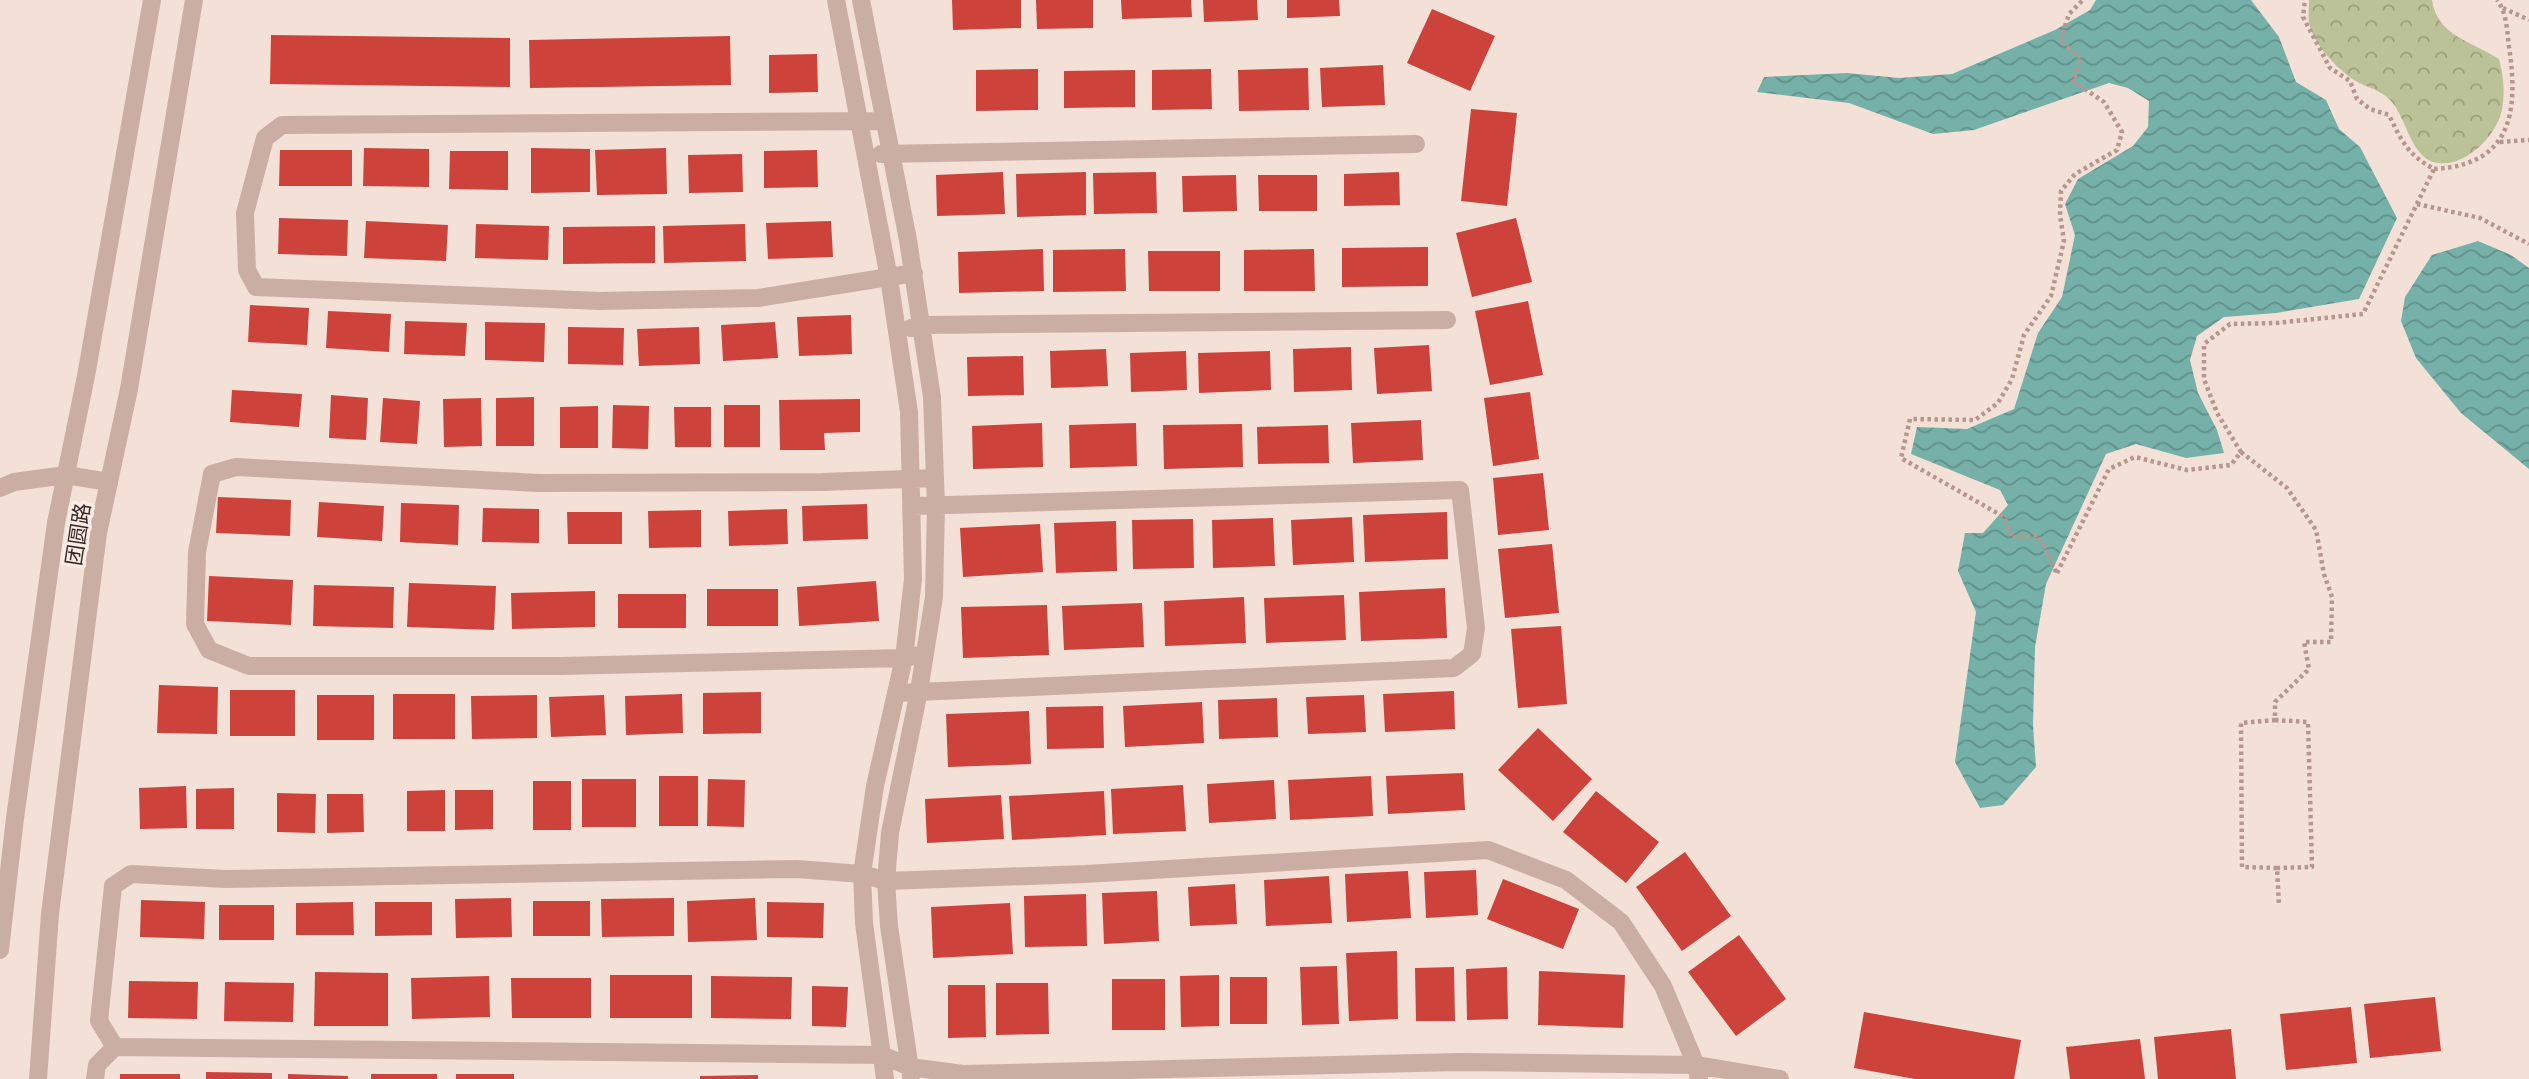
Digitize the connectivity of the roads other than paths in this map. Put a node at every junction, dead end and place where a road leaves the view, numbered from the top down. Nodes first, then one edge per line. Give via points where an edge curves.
1 (152, 0) edge
2 (194, 0) edge
3 (836, 0) edge
4 (862, 0) edge
5 (885, 121) junction
6 (860, 122) junction
7 (1416, 144) dead end
8 (891, 153) junction
9 (867, 156) junction
10 (914, 273) junction
11 (889, 278) junction
12 (1447, 320) dead end
13 (923, 325) junction
14 (897, 332) junction
15 (66, 475) junction
16 (935, 478) junction
17 (911, 479) junction
18 (109, 482) junction
19 (0, 488) edge
20 (936, 505) junction
21 (912, 506) junction
22 (925, 654) junction
23 (904, 657) junction
24 (919, 691) junction
25 (896, 693) junction
26 (862, 874) junction
27 (886, 881) junction
28 (0, 950) edge
29 (115, 1046) junction
30 (882, 1055) junction
31 (1698, 1072) edge
32 (911, 1073) edge
33 (38, 1079) edge
34 (96, 1079) edge
35 (885, 1079) edge
36 (1780, 1079) edge

1 - 15 street, 团圆路
2 - 18 street, 团圆路 via 129,389
3 - 6 street
4 - 5 street
5 - 6 street
5 - 8 street
6 - 9 street
6 - 11 street via 282,125 265,138 246,213 247,270 256,287 600,301 758,298
7 - 8 street
8 - 9 street
8 - 10 street
9 - 11 street
10 - 11 street
10 - 13 street
11 - 14 street
12 - 13 street
13 - 14 street
13 - 16 street
14 - 17 street via 909,412
15 - 18 street
15 - 19 street
15 - 28 street, 团圆路
16 - 17 street
16 - 20 street
17 - 21 street
17 - 23 street via 539,483 236,467 212,474 197,552 195,624 209,650 250,666 560,666
18 - 33 street, 团圆路 via 50,914
20 - 21 street
20 - 22 street via 934,597
20 - 24 street via 1460,490 1476,628 1472,654 1454,668
21 - 23 street via 913,579
22 - 23 street
22 - 24 street
23 - 25 street
24 - 25 street
24 - 27 street via 890,833
25 - 26 street
26 - 27 street
26 - 29 street via 797,869 226,879 131,874 113,886 99,1021
26 - 30 street
27 - 31 street via 1488,850 1566,880 1621,922 1662,986
27 - 32 street
29 - 30 street
29 - 34 street via 97,1065
30 - 32 street
30 - 35 street
31 - 32 street via 1460,1062
31 - 36 street

